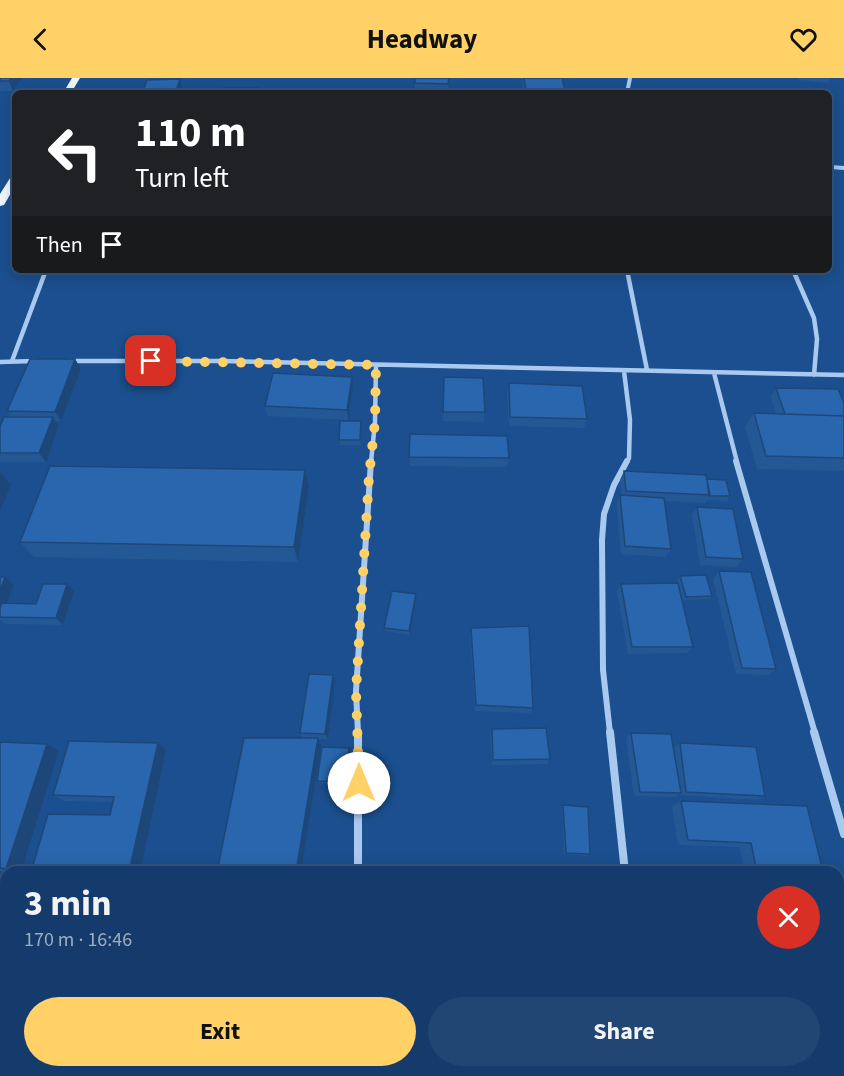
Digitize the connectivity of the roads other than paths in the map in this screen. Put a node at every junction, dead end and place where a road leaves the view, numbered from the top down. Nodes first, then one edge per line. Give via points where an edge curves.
1 (12, 182) edge
2 (0, 203) edge
3 (45, 273) edge
4 (628, 273) edge
5 (793, 273) edge
6 (12, 361) junction
7 (47, 361) edge
8 (58, 361) edge
9 (0, 362) edge
10 (376, 365) junction
11 (646, 370) junction
12 (624, 371) junction
13 (714, 373) junction
14 (814, 375) junction
15 (844, 375) edge
16 (844, 834) edge
17 (358, 866) edge
18 (624, 866) edge

1 - 2 main road
3 - 6 street
4 - 11 street
5 - 14 street via 814,318
6 - 7 street
6 - 9 street
8 - 10 street
10 - 12 street
10 - 17 street via 356,691 360,760
11 - 12 street
11 - 13 street
12 - 18 street via 630,420 629,458 604,514 602,552 603,670
13 - 14 street
13 - 16 street via 750,514
14 - 15 street

